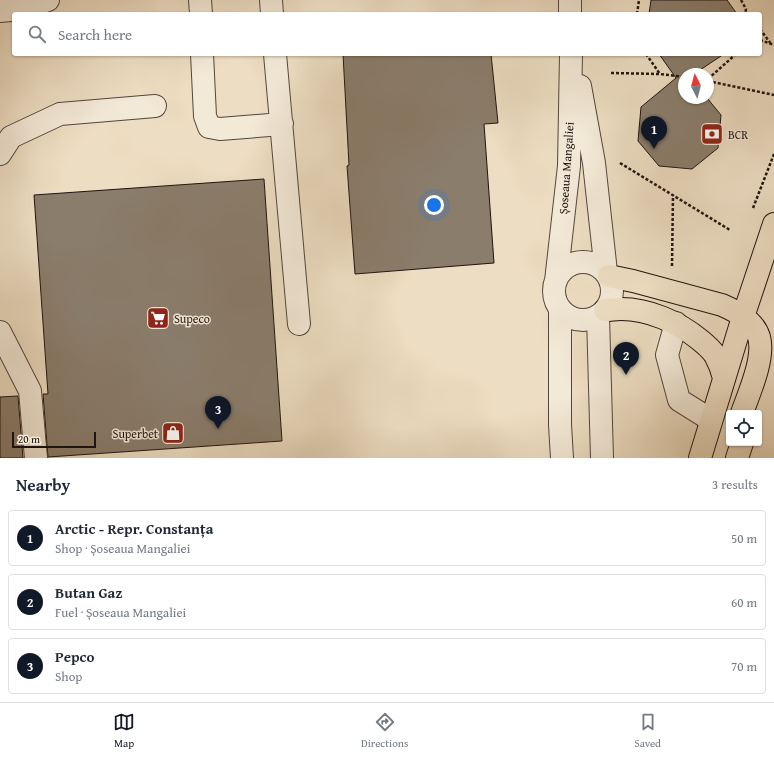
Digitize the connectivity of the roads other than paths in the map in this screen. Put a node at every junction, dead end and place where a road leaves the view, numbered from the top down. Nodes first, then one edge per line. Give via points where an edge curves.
1 (48, 0) edge
2 (200, 0) edge
3 (271, 0) edge
4 (570, 0) edge
5 (0, 11) edge
6 (201, 12) edge
7 (272, 12) edge
8 (570, 12) edge
9 (202, 56) edge
10 (275, 56) edge
11 (573, 56) edge
12 (573, 56) edge
13 (155, 106) dead end
14 (282, 124) junction
15 (0, 154) edge
16 (774, 224) edge
17 (608, 274) junction
18 (556, 281) junction
19 (560, 309) junction
20 (601, 313) junction
21 (743, 317) junction
22 (676, 323) junction
23 (299, 324) dead end
24 (0, 332) edge
25 (774, 348) edge
26 (724, 378) junction
27 (743, 410) edge
28 (753, 410) edge
29 (711, 420) junction
30 (560, 425) junction
31 (735, 446) edge
32 (741, 446) edge
33 (36, 458) edge
34 (558, 458) edge
35 (562, 458) edge
36 (602, 458) edge
37 (700, 458) edge
38 (733, 458) edge
39 (737, 458) edge

1 - 5 street via 15,10
2 - 6 street
3 - 7 street
4 - 8 street
9 - 14 street via 205,116 209,127 220,129
10 - 14 street
11 - 17 street, Șoseaua Mangaliei via 594,163
12 - 18 street, Șoseaua Mangaliei via 569,166
13 - 15 street via 60,114 11,137
14 - 23 street
16 - 21 main road
17 - 18 street via 592,263 574,263 566,267
17 - 20 street via 613,289 612,297 610,304
17 - 21 main road via 722,305
18 - 19 street via 555,297
19 - 20 street via 566,315 582,320 590,320
19 - 30 street
20 - 22 main road via 620,309 643,312
20 - 36 street
21 - 26 main road
21 - 27 main road via 758,336 760,348
22 - 26 main road via 693,334 714,354
22 - 29 street via 667,355 679,400
24 - 33 street via 30,392
25 - 28 main road
26 - 29 main road
29 - 37 main road
30 - 34 street
30 - 35 street
31 - 38 main road
32 - 39 main road

